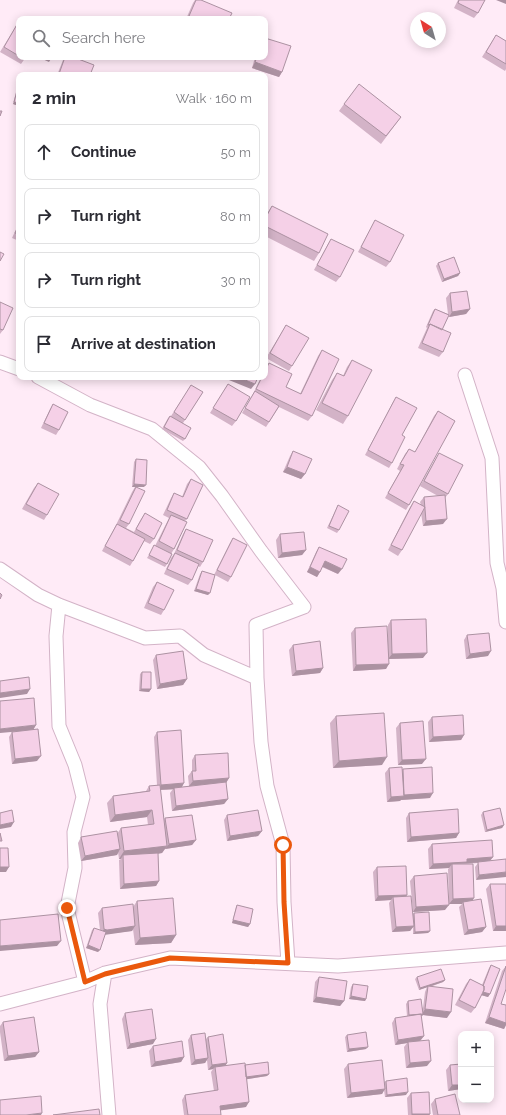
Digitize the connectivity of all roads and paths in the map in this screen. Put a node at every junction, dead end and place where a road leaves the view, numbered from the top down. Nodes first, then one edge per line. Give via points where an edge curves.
1 (0, 362) edge
2 (16, 368) edge
3 (466, 375) dead end
4 (44, 380) edge
5 (0, 569) edge
6 (59, 605) junction
7 (506, 622) edge
8 (257, 678) junction
9 (506, 953) edge
10 (288, 963) junction
11 (105, 974) junction
12 (85, 982) junction
13 (0, 1004) edge
14 (109, 1115) edge

1 - 2 street
3 - 7 street via 492,458 497,563 503,588
4 - 8 street via 90,405 152,429 199,467 304,607 256,626
5 - 6 street
6 - 8 street via 145,638 180,636 204,655
6 - 12 street via 56,636 59,726 75,765 83,797 74,832 74,868 67,908
8 - 10 street via 267,786 283,845
9 - 10 street via 338,966
10 - 11 street via 170,958
11 - 12 street
11 - 14 street via 100,1004
12 - 13 street

